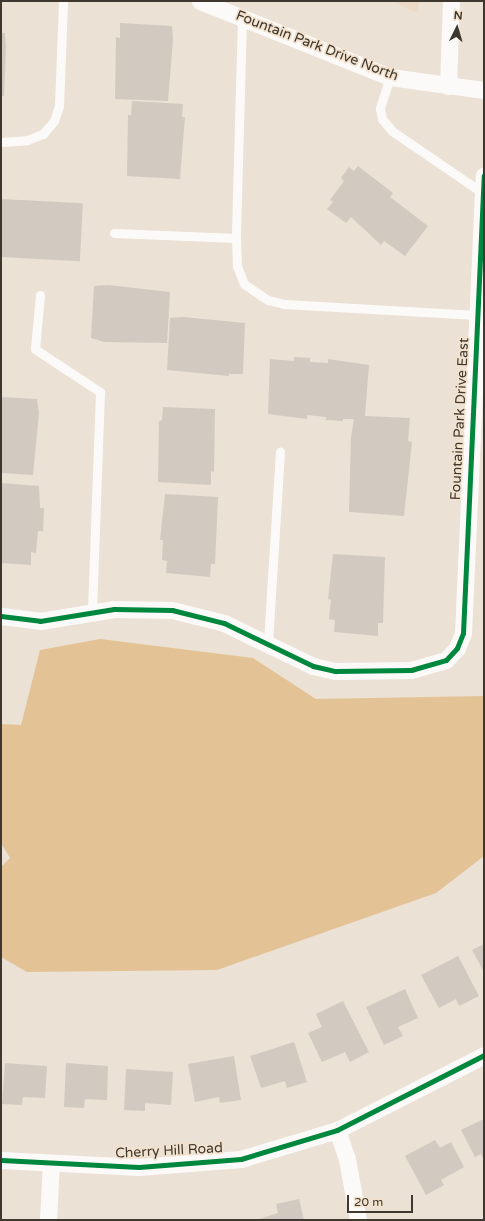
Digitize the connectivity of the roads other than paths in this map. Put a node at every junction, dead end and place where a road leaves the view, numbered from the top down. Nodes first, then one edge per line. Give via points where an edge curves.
1 (63, 1) edge
2 (200, 1) edge
3 (451, 1) edge
4 (242, 18) junction
5 (390, 77) junction
6 (448, 86) junction
7 (484, 90) edge
8 (1, 142) edge
9 (484, 175) edge
10 (483, 193) edge
11 (114, 232) dead end
12 (236, 238) junction
13 (40, 295) dead end
14 (477, 315) junction
15 (280, 451) dead end
16 (92, 613) junction
17 (1, 616) edge
18 (268, 642) junction
19 (484, 1055) edge
20 (337, 1130) junction
21 (1, 1160) edge
22 (51, 1163) junction
23 (48, 1220) edge
24 (358, 1220) edge

1 - 8 lane via 59,106 54,120 43,134 27,140
2 - 4 street, Fountain Park Drive North
3 - 6 street
4 - 5 street, Fountain Park Drive North
4 - 12 lane
5 - 6 street, Fountain Park Drive North
5 - 10 lane via 380,108 382,119 392,131
6 - 7 street, Fountain Park Drive North
9 - 10 street, Fountain Park Drive East
10 - 14 street, Fountain Park Drive East
11 - 12 lane
12 - 14 lane via 236,266 244,284 268,300 300,306
13 - 16 lane via 35,349 100,392
14 - 18 street, Fountain Park Drive East via 463,633 457,648 446,660 411,670 335,671 314,666
15 - 18 lane
16 - 17 street via 40,621
16 - 18 street via 143,609 179,612 224,623
19 - 20 street, Cherry Hill Road
20 - 22 street, Cherry Hill Road via 275,1151 195,1165 139,1167
20 - 24 street via 347,1159
21 - 22 street, Cherry Hill Road
22 - 23 street

